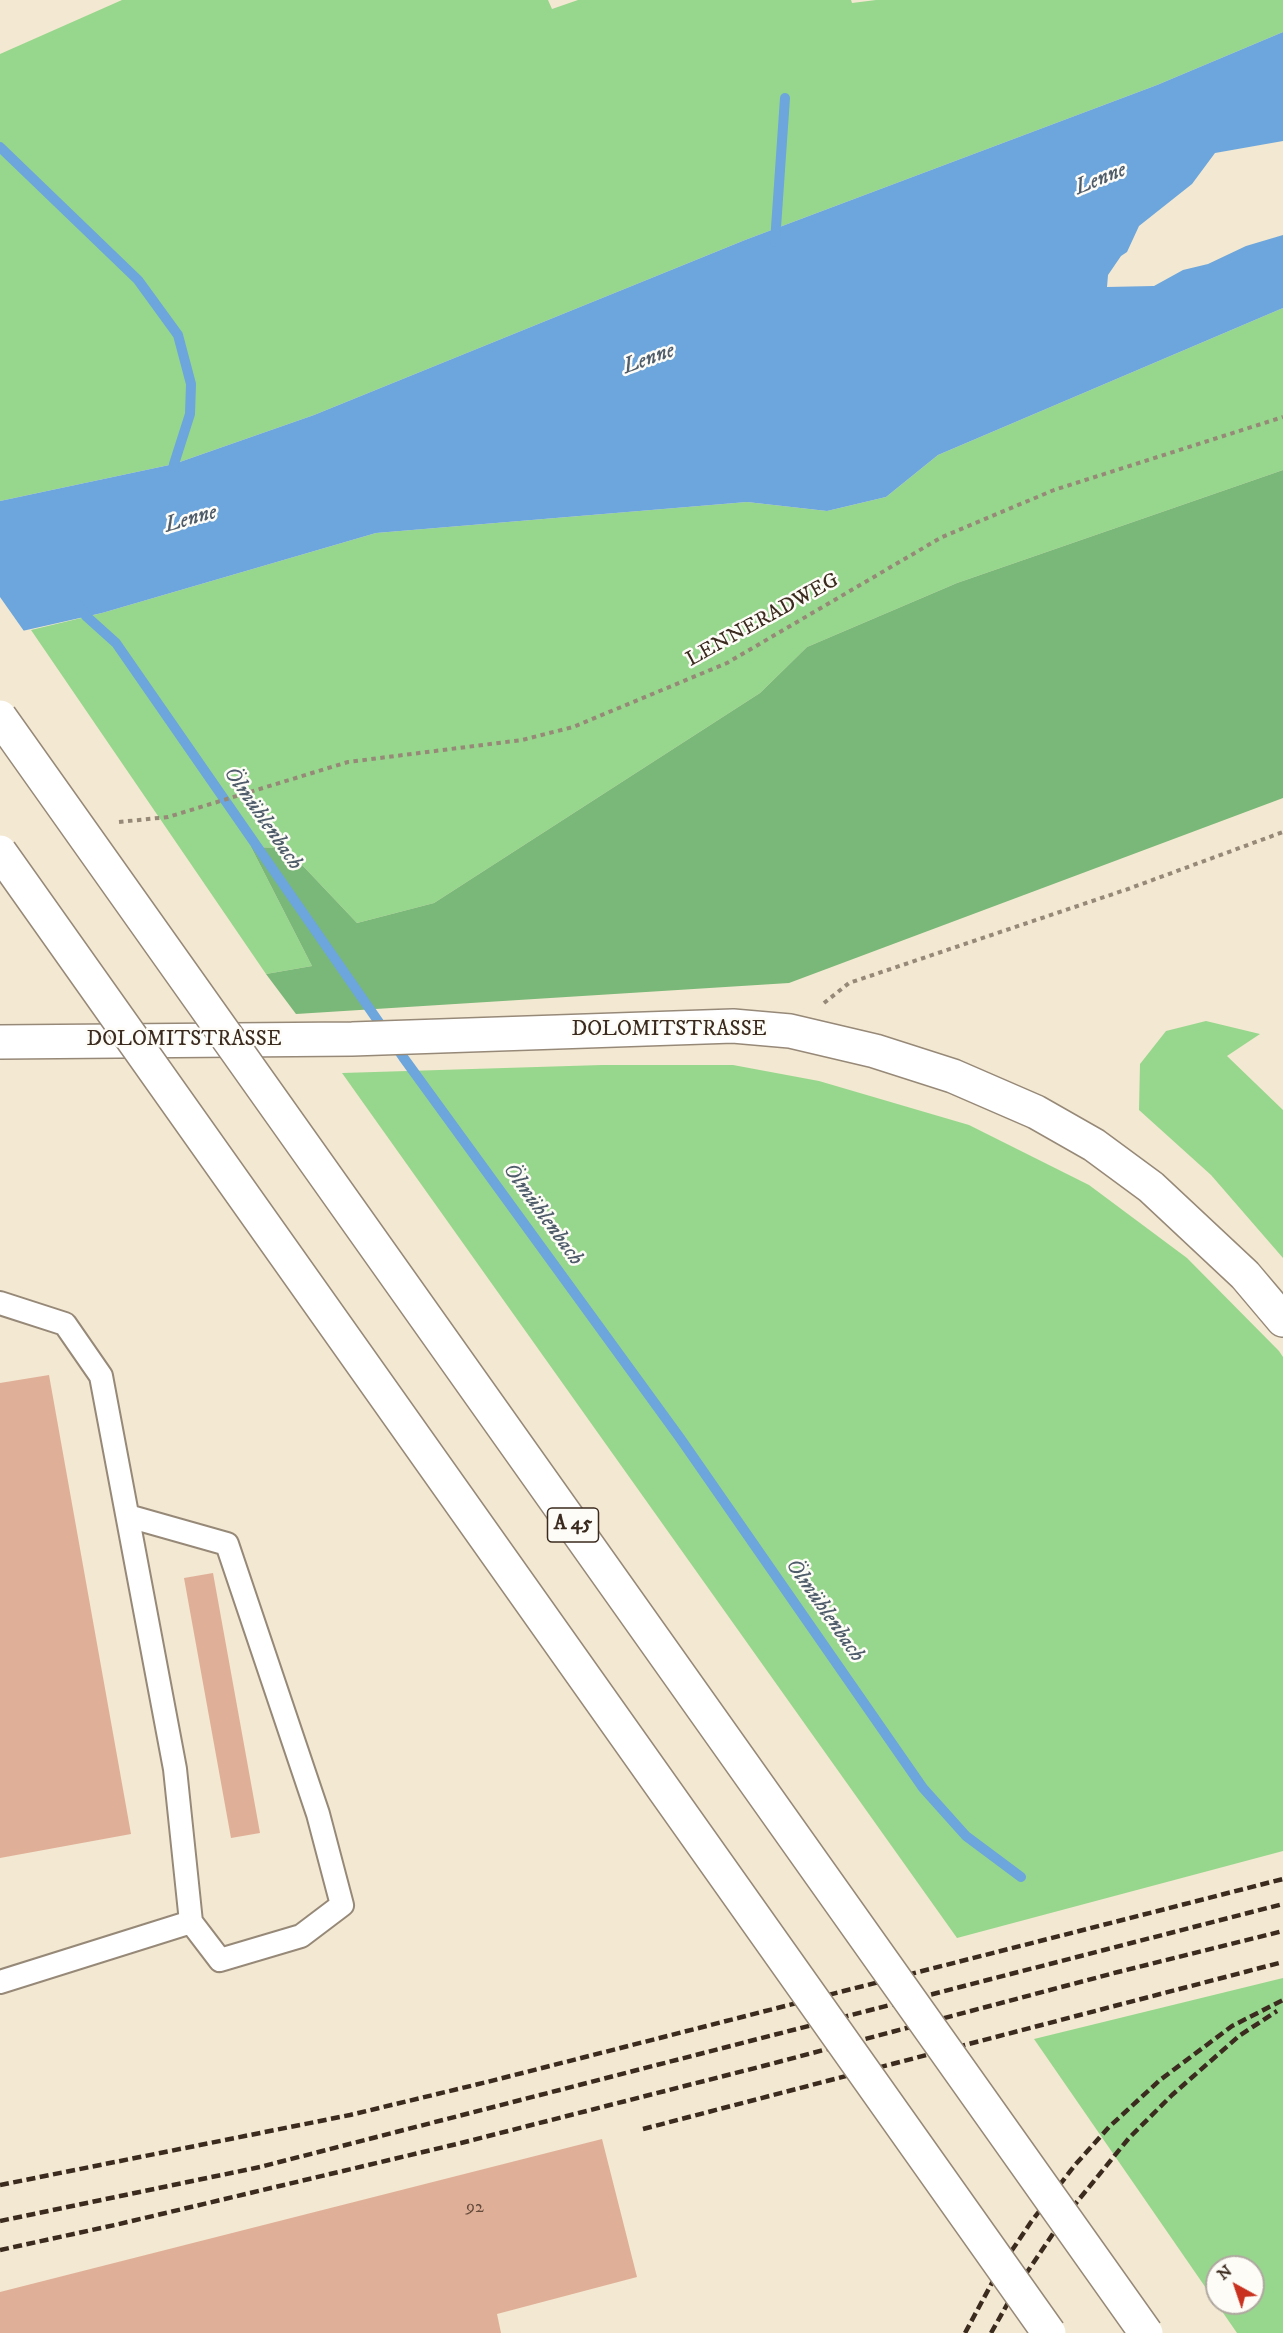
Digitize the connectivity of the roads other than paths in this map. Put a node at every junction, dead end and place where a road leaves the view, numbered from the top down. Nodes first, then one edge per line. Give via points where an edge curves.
1 (0, 717) edge
2 (0, 852) edge
3 (0, 1042) edge
4 (0, 1303) edge
5 (1283, 1320) edge
6 (128, 1516) junction
7 (191, 1922) junction
8 (0, 1982) edge
9 (1050, 2333) edge
10 (1146, 2333) edge

1 - 10 main road, A 45, bridge
2 - 9 main road, bridge
3 - 5 main road, DOLOMITSTRASSE via 352,1039 733,1026 790,1031 875,1051 953,1076 1046,1117 1094,1145 1151,1187 1245,1275
4 - 6 lane via 65,1324 101,1376
6 - 7 lane via 175,1769
6 - 7 lane via 227,1544 318,1814 342,1905 301,1936 220,1960
7 - 8 lane

